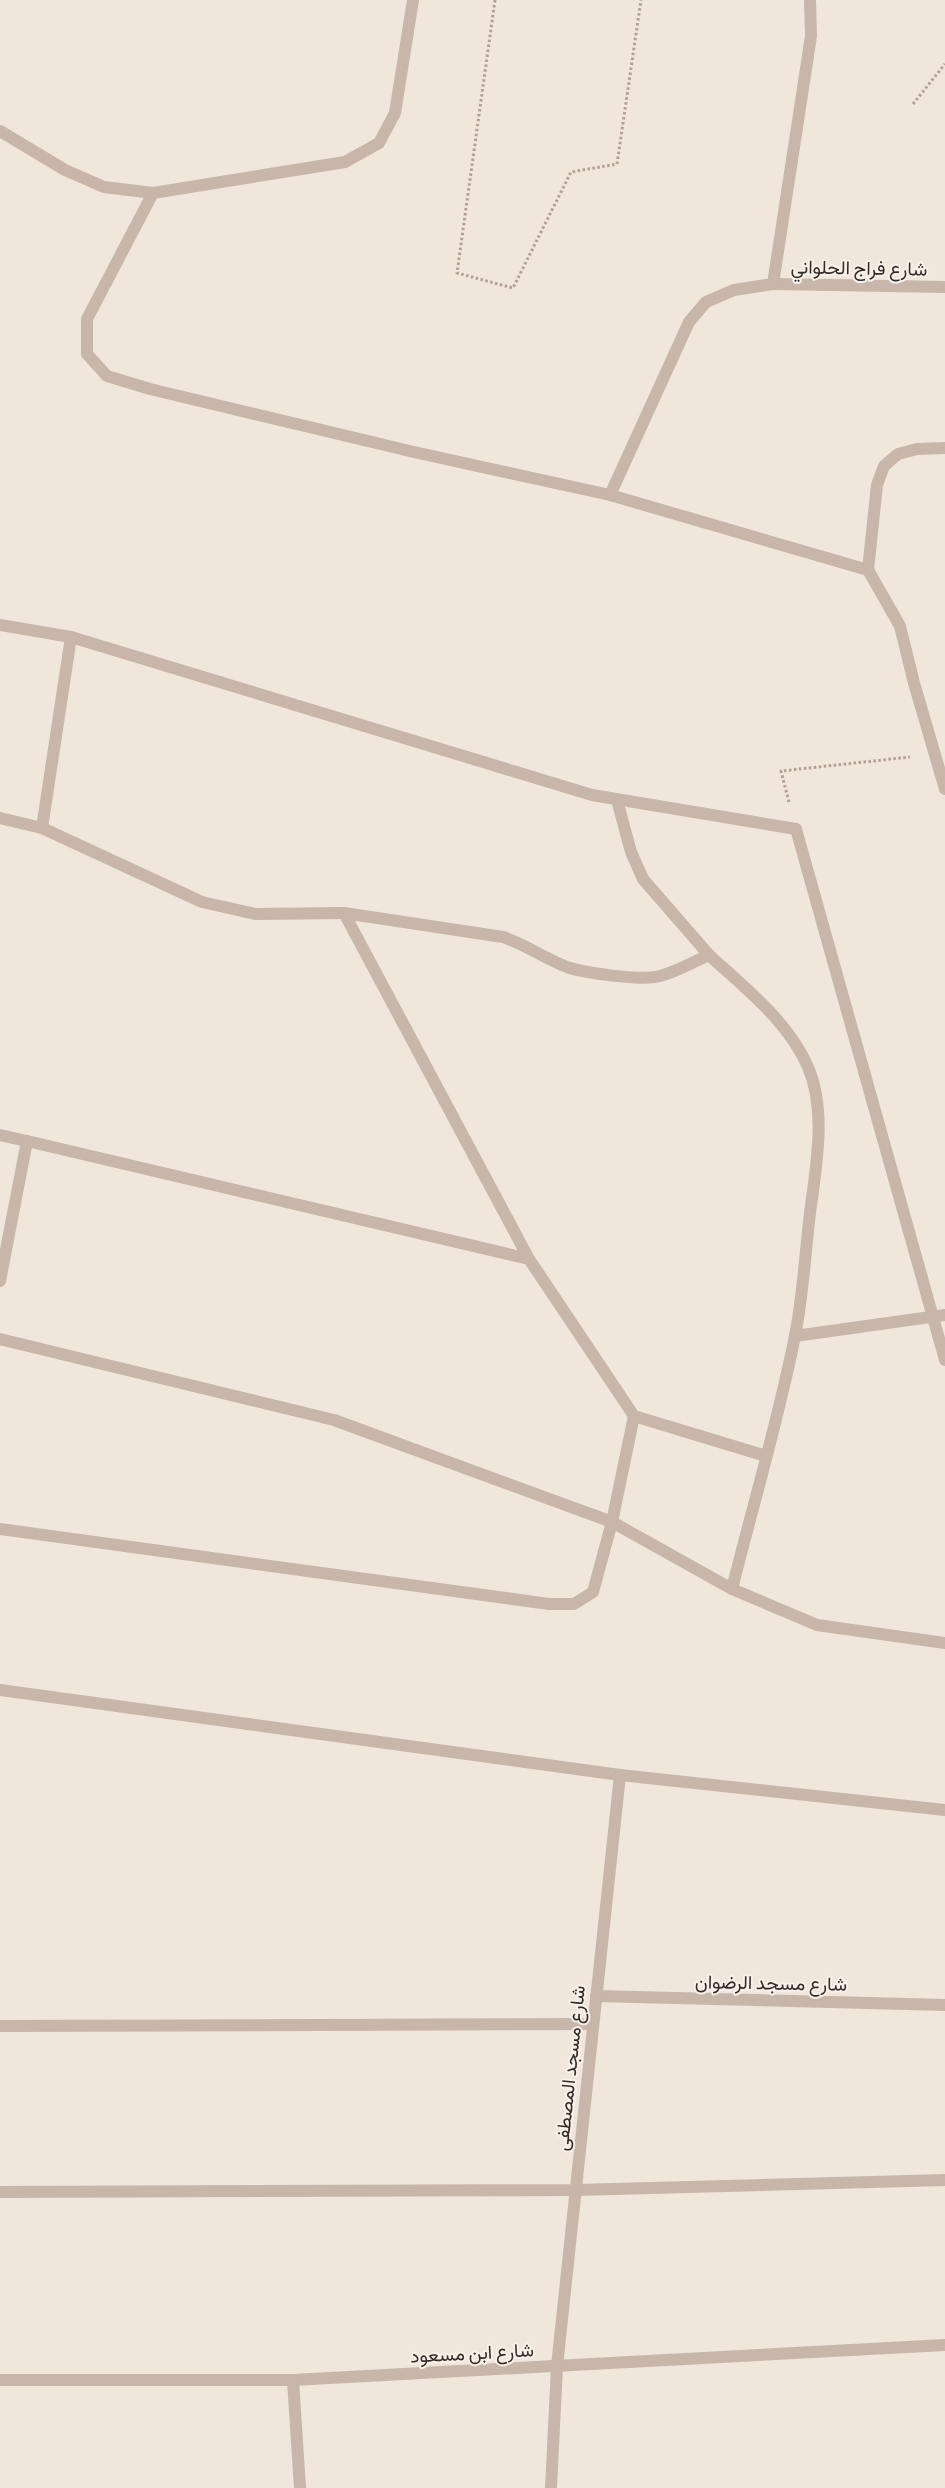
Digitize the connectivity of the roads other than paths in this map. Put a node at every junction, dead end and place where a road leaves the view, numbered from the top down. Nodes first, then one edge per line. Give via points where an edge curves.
1 (413, 0) edge
2 (810, 0) edge
3 (0, 131) edge
4 (153, 193) junction
5 (773, 284) junction
6 (945, 287) edge
7 (945, 448) edge
8 (610, 496) junction
9 (868, 570) junction
10 (0, 625) edge
11 (71, 637) junction
12 (945, 789) edge
13 (617, 800) junction
14 (0, 818) edge
15 (42, 828) junction
16 (344, 913) junction
17 (709, 955) junction
18 (0, 1135) edge
19 (27, 1141) junction
20 (529, 1259) junction
21 (0, 1281) edge
22 (939, 1316) edge
23 (795, 1336) junction
24 (0, 1339) edge
25 (945, 1360) edge
26 (634, 1416) junction
27 (766, 1456) junction
28 (612, 1522) junction
29 (0, 1529) edge
30 (732, 1589) junction
31 (945, 1643) edge
32 (0, 1690) edge
33 (620, 1775) junction
34 (945, 1810) edge
35 (596, 1996) junction
36 (945, 2006) edge
37 (593, 2024) junction
38 (0, 2026) edge
39 (945, 2180) edge
40 (575, 2190) junction
41 (0, 2192) edge
42 (945, 2345) edge
43 (557, 2366) junction
44 (0, 2380) edge
45 (293, 2380) junction
46 (300, 2488) edge
47 (551, 2488) edge

1 - 4 street via 395,113 378,143 345,162
2 - 5 street via 811,36
3 - 4 street via 65,170 104,187
4 - 8 street via 87,319 88,354 107,376 414,452
5 - 6 street, شارع فراج الحلواني
5 - 8 street, شارع فراج الحلواني via 734,290 706,302 689,322
7 - 9 street via 898,454 884,466 877,485
8 - 9 street
9 - 12 street via 900,626
10 - 11 street
11 - 13 street via 530,778
11 - 15 street
13 - 17 street via 631,852 643,879
13 - 22 street via 796,829
14 - 15 street
15 - 16 street via 202,902 255,914
16 - 17 street via 503,937 578,970 649,978
16 - 20 street
17 - 23 street via 786,1030 808,1068 816,1102 819,1139
18 - 19 street
19 - 20 street
19 - 21 street
20 - 26 street
22 - 23 street
22 - 25 street
23 - 27 street
24 - 28 street via 334,1420
26 - 27 street
26 - 28 street
27 - 30 street
28 - 29 street via 593,1592 574,1604 549,1604
28 - 30 street
30 - 31 street via 817,1625
32 - 33 street
33 - 34 street
33 - 35 street, شارع مسجد المصطفى
35 - 36 street, شارع مسجد الرضوان
35 - 37 street, شارع مسجد المصطفى
37 - 38 street
37 - 40 street, شارع مسجد المصطفى
39 - 40 street
40 - 41 street
40 - 43 street, شارع مسجد المصطفى
42 - 43 street, شارع ابن مسعود
43 - 45 street, شارع ابن مسعود
43 - 47 street, شارع مسجد المصطفى
44 - 45 street, شارع ابن مسعود
45 - 46 street

